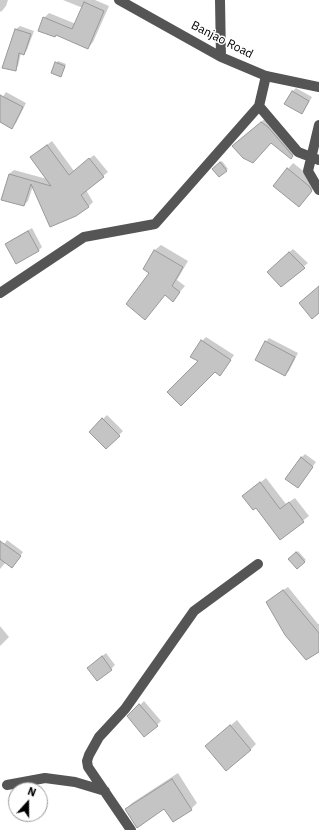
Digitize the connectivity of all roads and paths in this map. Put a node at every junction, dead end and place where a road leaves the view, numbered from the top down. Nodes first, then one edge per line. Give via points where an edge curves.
1 (119, 0) edge
2 (220, 0) edge
3 (221, 57) junction
4 (266, 76) junction
5 (319, 87) edge
6 (259, 106) junction
7 (319, 125) edge
8 (315, 158) edge
9 (319, 190) edge
10 (0, 293) edge
11 (258, 564) dead end
12 (7, 785) dead end
13 (105, 791) junction
14 (131, 830) edge

1 - 3 street, Banjao Road
2 - 3 street
3 - 4 street, Banjao Road
4 - 5 street, Banjao Road
4 - 6 street
6 - 8 street via 298,152
6 - 10 street via 155,224 84,237
7 - 8 street
8 - 9 street via 308,171
11 - 13 street via 194,611 125,709 99,737 87,760 88,767
12 - 13 street via 45,778 75,782
13 - 14 street

